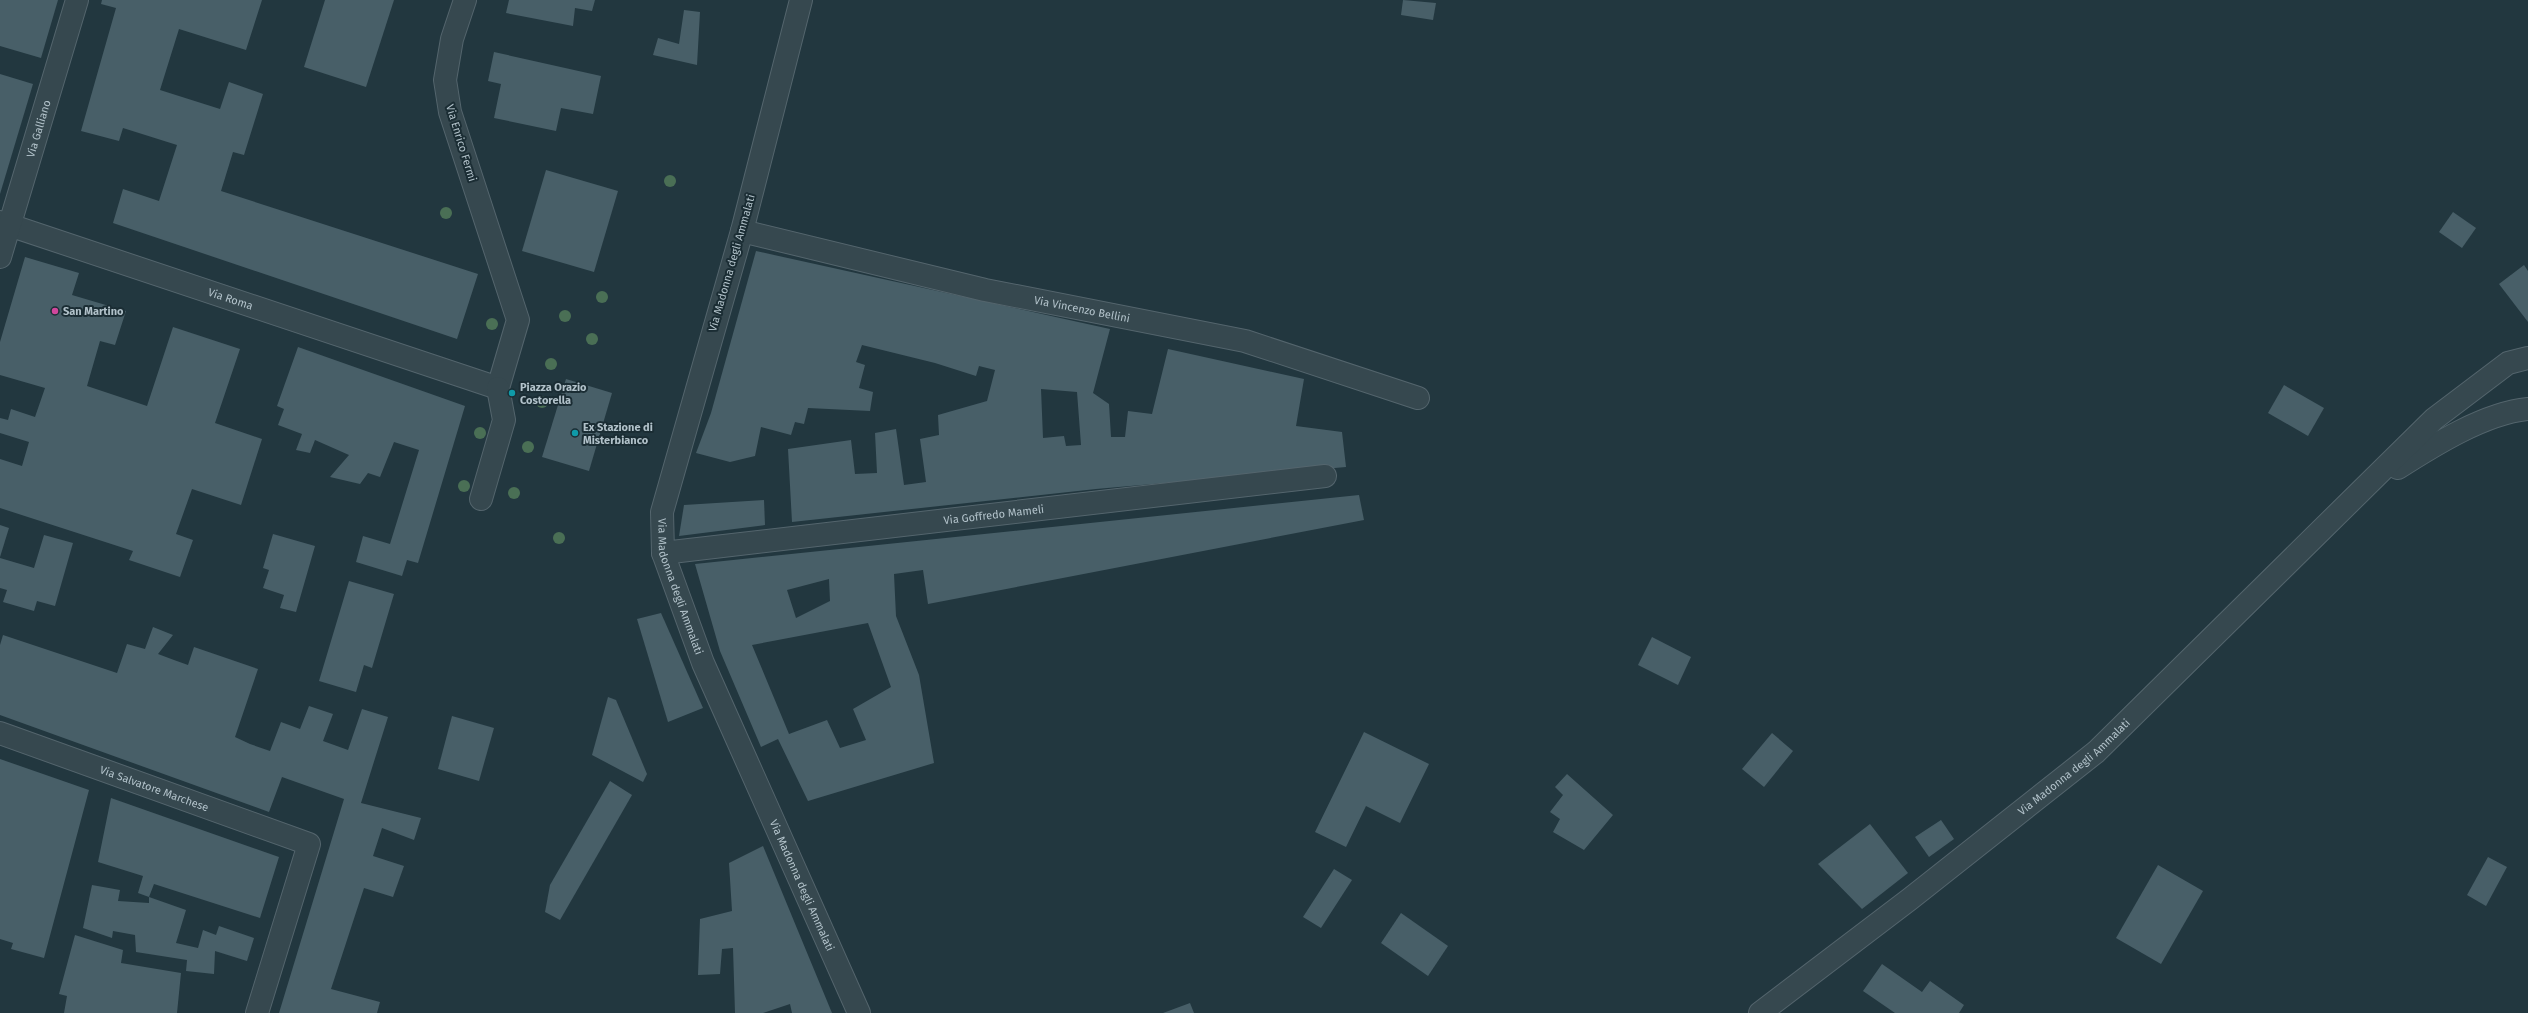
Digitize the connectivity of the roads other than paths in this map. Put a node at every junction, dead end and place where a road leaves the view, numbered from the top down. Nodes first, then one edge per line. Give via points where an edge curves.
1 (78, 0) edge
2 (465, 0) edge
3 (801, 0) edge
4 (5, 223) edge
5 (742, 231) junction
6 (0, 257) edge
7 (2528, 358) edge
8 (498, 388) junction
9 (1418, 398) dead end
10 (2528, 409) edge
11 (1325, 476) dead end
12 (2362, 492) junction
13 (481, 499) dead end
14 (663, 553) junction
15 (0, 733) edge
16 (256, 1013) edge
17 (859, 1013) edge
18 (1760, 1013) edge

1 - 4 street, Via Galliano
2 - 8 street, Via Enrico Fermi via 452,39 445,80 450,112 518,320
3 - 5 street, Via Madonna degli Ammalati
4 - 6 street, Via Galliano
4 - 8 street, Via Roma
5 - 9 street, Via Vincenzo Bellini via 985,290 1245,341
5 - 14 street, Via Madonna degli Ammalati via 662,512
7 - 12 street via 2508,363 2434,419
8 - 13 street via 504,420
10 - 12 street via 2510,411 2437,443
11 - 14 street, Via Goffredo Mameli
12 - 18 street, Via Madonna degli Ammalati via 2096,752
14 - 17 street, Via Madonna degli Ammalati via 703,663
15 - 16 street, Via Salvatore Marchese via 309,844

